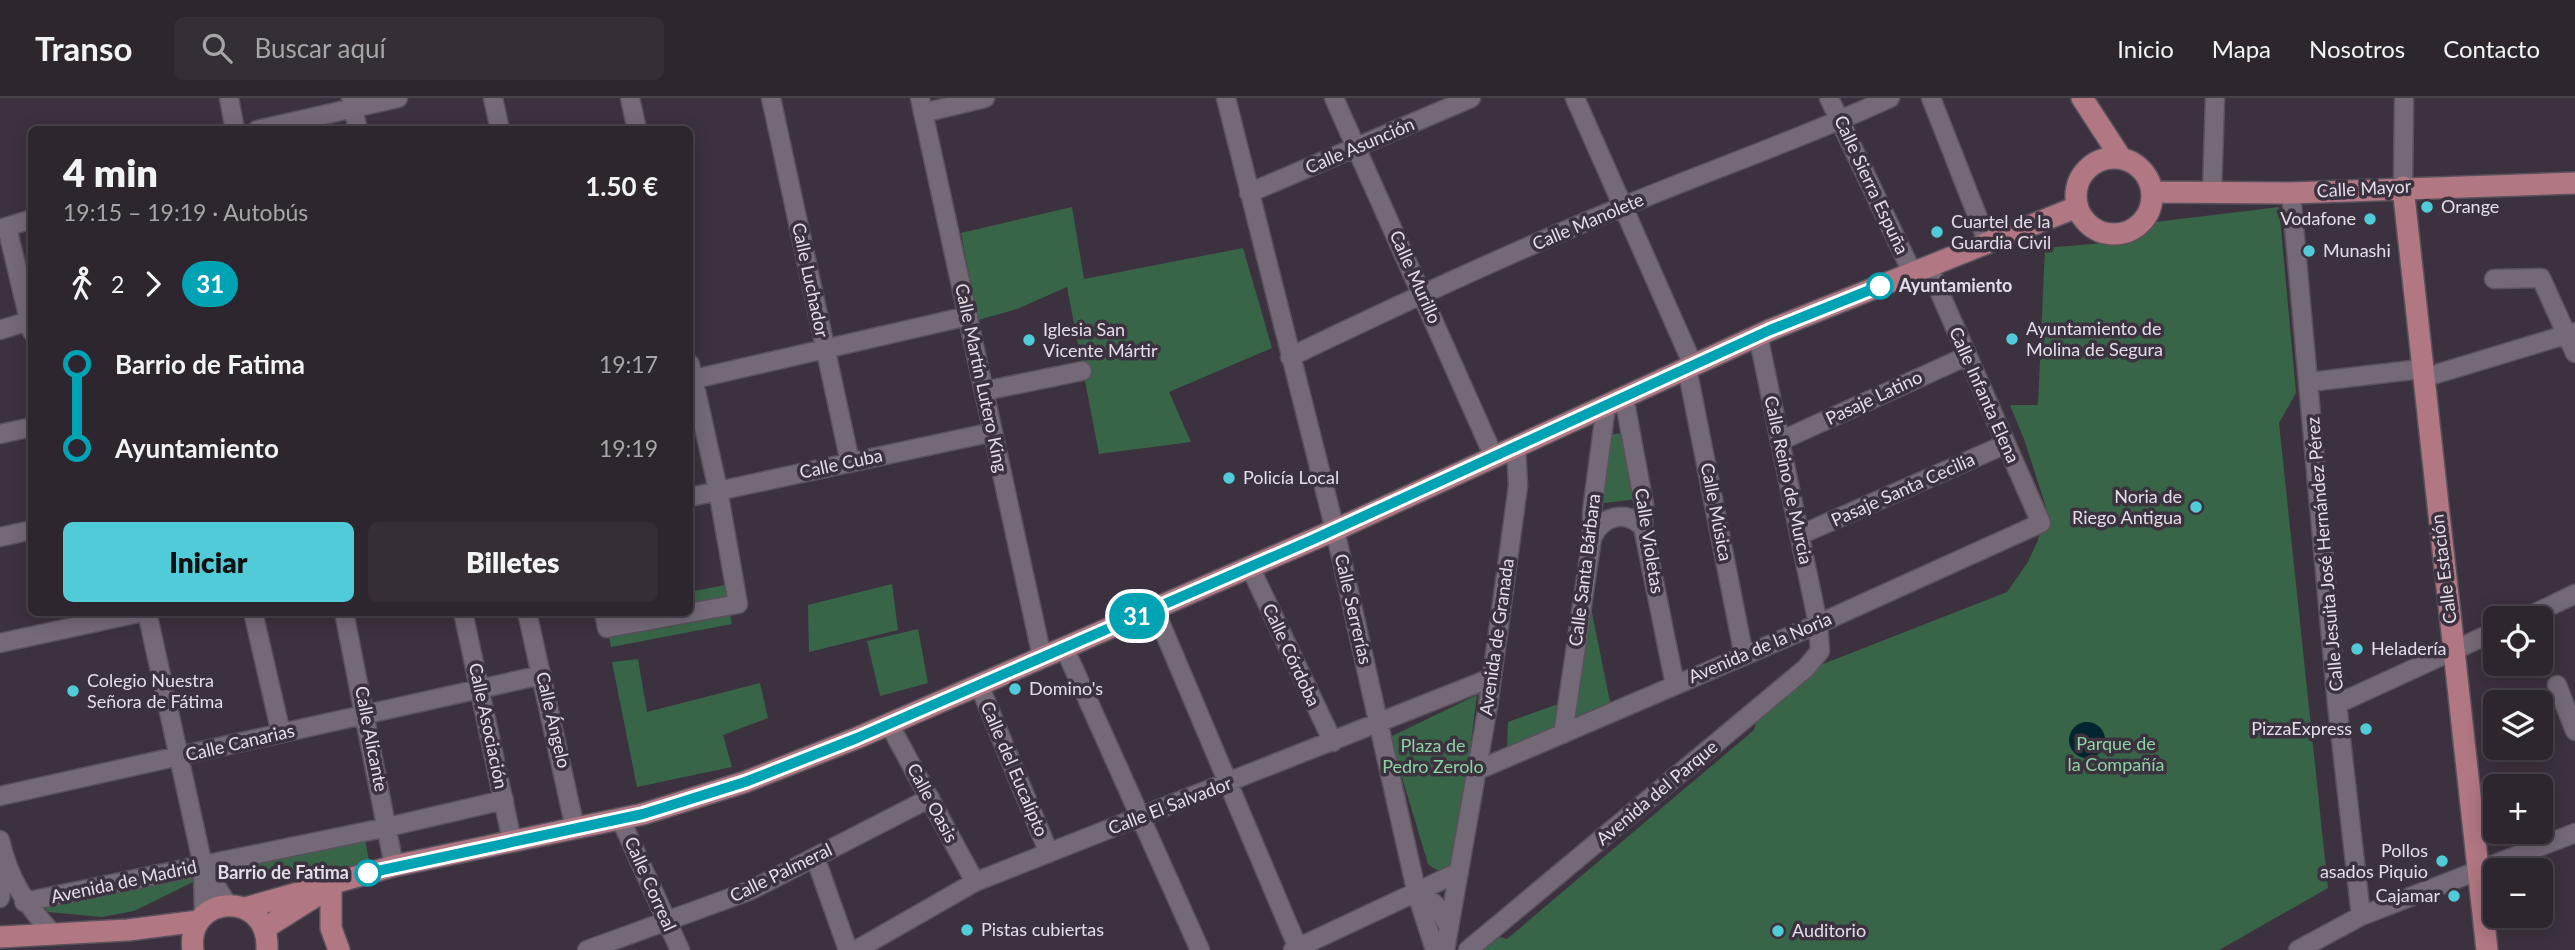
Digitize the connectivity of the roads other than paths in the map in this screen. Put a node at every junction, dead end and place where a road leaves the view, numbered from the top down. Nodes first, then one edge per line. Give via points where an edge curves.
1 (229, 98) edge
2 (398, 98) edge
3 (493, 98) edge
4 (630, 98) edge
5 (771, 98) edge
6 (985, 98) edge
7 (1226, 98) edge
8 (1334, 98) edge
9 (1471, 98) edge
10 (1576, 98) edge
11 (1829, 98) edge
12 (1890, 98) edge
13 (1931, 98) edge
14 (2082, 98) edge
15 (2215, 98) edge
16 (2404, 98) edge
17 (352, 103) edge
18 (921, 106) edge
19 (1840, 121) junction
20 (234, 126) edge
21 (271, 126) edge
22 (357, 126) edge
23 (499, 126) edge
24 (636, 126) edge
25 (1356, 148) junction
26 (2121, 158) junction
27 (2575, 183) edge
28 (2403, 187) junction
29 (2152, 192) junction
30 (2291, 192) junction
31 (1249, 193) junction
32 (2212, 193) junction
33 (1624, 205) junction
34 (2077, 208) junction
35 (28, 220) edge
36 (3, 228) edge
37 (1988, 243) junction
38 (1920, 269) junction
39 (2494, 279) dead end
40 (1423, 292) junction
41 (968, 316) junction
42 (28, 320) edge
43 (28, 327) edge
44 (0, 330) edge
45 (2571, 333) edge
46 (1758, 335) junction
47 (825, 349) junction
48 (2575, 353) edge
49 (1967, 356) junction
50 (1290, 357) junction
51 (1690, 367) junction
52 (1082, 371) dead end
53 (693, 374) edge
54 (2422, 374) junction
55 (2310, 382) junction
56 (693, 383) edge
57 (984, 391) junction
58 (1615, 401) junction
59 (28, 428) edge
60 (993, 432) junction
61 (0, 434) edge
62 (1780, 441) junction
63 (2006, 444) junction
64 (1516, 446) junction
65 (1494, 457) junction
66 (850, 462) junction
67 (718, 491) junction
68 (693, 495) edge
69 (2040, 523) joint
70 (1643, 527) junction
71 (1335, 530) junction
72 (28, 531) edge
73 (1800, 535) junction
74 (0, 537) edge
75 (1592, 538) junction
76 (1250, 567) junction
77 (2575, 594) edge
78 (2550, 606) edge
79 (1154, 608) junction
80 (693, 612) edge
81 (126, 616) edge
82 (146, 616) edge
83 (254, 616) edge
84 (345, 616) edge
85 (464, 616) edge
86 (528, 616) edge
87 (605, 616) edge
88 (672, 616) edge
89 (1818, 624) junction
90 (2483, 637) edge
91 (0, 643) edge
92 (1064, 647) junction
93 (2454, 650) junction
94 (1744, 656) junction
95 (1042, 657) junction
96 (542, 675) junction
97 (1491, 678) junction
98 (979, 685) junction
99 (1675, 685) junction
100 (2557, 685) dead end
101 (480, 689) junction
102 (2337, 704) junction
103 (366, 714) junction
104 (890, 724) junction
105 (1379, 724) junction
106 (2575, 731) edge
107 (281, 733) junction
108 (1563, 734) junction
109 (1333, 742) junction
110 (178, 756) junction
111 (1478, 770) junction
112 (1228, 783) junction
113 (0, 796) edge
114 (930, 799) junction
115 (504, 800) junction
116 (620, 818) junction
117 (1140, 818) junction
118 (388, 827) junction
119 (575, 828) junction
120 (2575, 832) edge
121 (0, 840) edge
122 (512, 841) junction
123 (1049, 853) junction
124 (815, 857) junction
125 (5, 862) junction
126 (203, 866) junction
127 (394, 866) junction
128 (1459, 872) junction
129 (2476, 872) junction
130 (975, 882) junction
131 (336, 883) junction
132 (1417, 894) junction
133 (0, 898) edge
134 (24, 902) junction
135 (237, 907) junction
136 (2361, 916) junction
137 (201, 918) junction
138 (667, 920) junction
139 (1449, 928) junction
140 (52, 933) junction
141 (0, 937) edge
142 (267, 944) edge
143 (878, 945) edge
144 (1296, 949) edge
145 (2302, 949) edge
146 (193, 950) edge
147 (339, 950) edge
148 (587, 950) edge
149 (680, 950) edge
150 (848, 950) edge
151 (856, 950) edge
152 (1200, 950) edge
153 (1435, 950) edge
154 (1445, 950) edge
155 (1468, 950) edge
156 (2487, 950) edge

1 - 20 street
2 - 17 street
3 - 23 street
4 - 24 street
5 - 47 street, Calle Luchador
6 - 18 street
7 - 31 street, Calle Serrerías
8 - 25 street, Calle Murillo
9 - 25 street, Calle Asunción
10 - 33 street, Calle Música
11 - 19 street, Calle Sierra Espuña
12 - 19 street, Calle Manolete
13 - 37 street
14 - 26 main road
15 - 32 street
16 - 28 street
17 - 21 street
17 - 22 street
18 - 41 street, Calle Martín Lutero King
19 - 33 street, Calle Manolete
19 - 38 street, Calle Sierra Espuña
25 - 31 street, Calle Asunción
25 - 40 street, Calle Murillo
26 - 29 main road via 2138,167
26 - 34 main road via 2108,158 2082,175
27 - 28 main road, Calle Mayor
28 - 30 main road, Calle Mayor
28 - 54 main road, Calle Estación
29 - 32 main road, Calle Mayor
29 - 34 main road via 2144,220 2120,234 2093,228
30 - 32 main road, Calle Mayor
30 - 55 street, Calle Jesuita José Hernández Pérez
31 - 50 street, Calle Serrerías
33 - 40 street, Calle Manolete
33 - 51 street, Calle Música
34 - 37 main road
35 - 36 street
36 - 42 street
37 - 38 main road
38 - 46 main road
38 - 49 street, Calle Infanta Elena
39 - 45 street via 2541,278
40 - 50 street, Calle Manolete
40 - 65 street, Calle Murillo
41 - 47 street
41 - 57 street, Calle Martín Lutero King
43 - 44 street
45 - 48 street
45 - 54 street
46 - 51 main road
46 - 62 street, Calle Reino de Murcia
47 - 53 street
47 - 66 street, Calle Luchador
49 - 62 street, Pasaje Latino
49 - 63 street, Calle Infanta Elena
50 - 71 street, Calle Serrerías
51 - 58 main road
51 - 94 street, Calle Música
52 - 57 street
54 - 55 street
54 - 93 main road, Calle Estación
55 - 102 street, Calle Jesuita José Hernández Pérez
56 - 67 street
57 - 60 street, Calle Martín Lutero King
58 - 64 main road
58 - 70 street, Calle Violetas via 1644,505
58 - 75 street, Calle Santa Bárbara via 1592,511
59 - 61 street
60 - 66 street, Calle Cuba
60 - 95 street, Calle Martín Lutero King
62 - 73 street, Calle Reino de Murcia
63 - 69 street, Calle Infanta Elena
63 - 73 street, Pasaje Santa Cecilia
64 - 65 main road
64 - 97 street, Avenida de Granada via 1518,486
65 - 71 main road
66 - 67 street, Calle Cuba
67 - 68 street, Calle Cuba
67 - 80 street via 738,604
69 - 89 street, Avenida de la Noria
70 - 75 street via 1636,519 1616,516 1597,527
70 - 99 street, Calle Violetas
71 - 76 main road
71 - 105 street, Calle Serrerías
72 - 74 street
73 - 89 street, Calle Reino de Murcia
75 - 108 street, Calle Santa Bárbara
76 - 79 main road
76 - 109 street, Calle Córdoba
77 - 78 street
79 - 92 main road
79 - 112 street
81 - 91 street
82 - 110 street
83 - 107 street
84 - 103 street, Calle Alicante
85 - 101 street, Calle Asociación
86 - 96 street, Calle Ángelo
87 - 88 street via 607,628
89 - 94 street, Avenida de la Noria
89 - 155 street, Avenida del Parque via 1821,641 1814,660
90 - 93 street
92 - 95 main road
92 - 117 street
93 - 102 street
93 - 129 main road, Calle Estación
94 - 99 street, Avenida de la Noria
95 - 98 main road
96 - 101 street, Calle Canarias
96 - 119 street, Calle Ángelo
97 - 105 street, Calle El Salvador
97 - 111 street, Avenida de Granada
98 - 104 main road
98 - 123 street, Calle del Eucalipto
99 - 108 street, Avenida de la Noria
100 - 106 street
101 - 103 street, Calle Canarias
101 - 115 street, Calle Asociación
102 - 136 street, Calle Jesuita José Hernández Pérez
103 - 107 street, Calle Canarias
103 - 118 street, Calle Alicante
104 - 114 street, Calle Oasis
104 - 116 main road via 745,782
105 - 109 street, Calle El Salvador
105 - 132 street, Calle Serrerías
107 - 110 street, Calle Canarias
108 - 111 street, Avenida de la Noria
109 - 112 street, Calle El Salvador
110 - 113 street, Calle Canarias
110 - 126 street
111 - 128 street, Avenida de Granada
112 - 117 street, Calle El Salvador
112 - 144 street
114 - 124 street, Calle Palmeral
114 - 130 street, Calle Oasis
115 - 118 street, Avenida de Madrid
115 - 122 street, Calle Asociación
116 - 119 main road
116 - 138 street, Calle Correal
117 - 123 street, Calle El Salvador
117 - 152 street
118 - 126 street, Avenida de Madrid
118 - 127 street, Calle Alicante
119 - 122 main road
120 - 129 street
121 - 125 street
122 - 127 main road
123 - 130 street, Calle El Salvador
124 - 138 street, Calle Palmeral via 748,891
124 - 150 street
125 - 133 street
125 - 134 street
126 - 134 street, Avenida de Madrid
126 - 135 street
126 - 137 street
127 - 131 main road
128 - 132 street
128 - 139 street, Avenida de Granada
129 - 136 street
129 - 156 main road, Calle Estación
130 - 143 street, Calle El Salvador
131 - 135 main road
131 - 142 main road
131 - 147 main road via 331,928
132 - 139 street via 1438,906
132 - 144 street
132 - 153 street, Calle Serrerías
134 - 140 street
135 - 137 main road, Avenida de Madrid via 220,906
135 - 142 main road
136 - 145 street
137 - 140 main road, Avenida de Madrid via 128,930
137 - 146 main road via 191,940
138 - 148 street, Calle Palmeral
138 - 149 street, Calle Correal
139 - 154 street, Avenida de Granada
140 - 141 main road, Avenida de Madrid
143 - 151 street, Calle El Salvador

